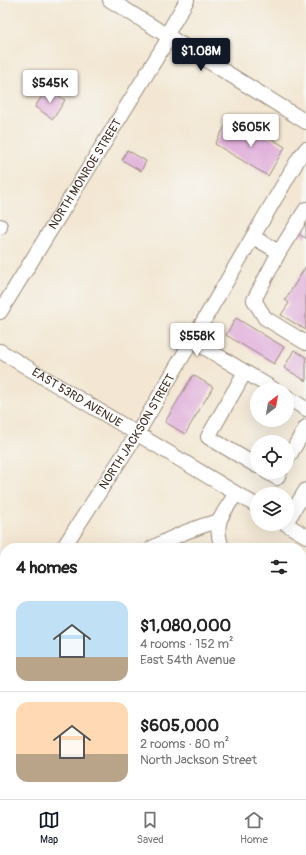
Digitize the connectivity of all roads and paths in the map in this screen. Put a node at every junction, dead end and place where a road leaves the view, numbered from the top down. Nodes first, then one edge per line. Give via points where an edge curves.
1 (110, 0) edge
2 (187, 0) edge
3 (168, 35) junction
4 (306, 122) edge
5 (306, 148) edge
6 (306, 209) edge
7 (253, 237) junction
8 (279, 252) junction
9 (0, 312) edge
10 (192, 340) junction
11 (306, 343) edge
12 (0, 351) edge
13 (245, 372) junction
14 (263, 383) edge
15 (294, 401) edge
16 (306, 409) edge
17 (306, 427) edge
18 (137, 434) junction
19 (294, 448) edge
20 (250, 462) edge
21 (306, 490) edge
22 (236, 494) junction
23 (250, 502) edge
24 (294, 511) edge
25 (219, 521) junction
26 (294, 528) edge
27 (306, 536) edge
28 (66, 543) edge
29 (161, 543) edge
30 (220, 543) edge

1 - 3 street
2 - 3 street, NORTH MONROE STREET
3 - 4 street
3 - 9 street, NORTH MONROE STREET
5 - 7 street, NORTH JACKSON STREET
6 - 8 street
7 - 8 street
7 - 10 street, NORTH JACKSON STREET
8 - 11 street via 254,300 264,318
10 - 13 street
10 - 18 street, NORTH JACKSON STREET
12 - 18 street, EAST 53RD AVENUE
13 - 14 street
13 - 20 street via 208,437
15 - 16 street
17 - 19 street
18 - 22 street, EAST 53RD AVENUE
18 - 28 street, NORTH JACKSON STREET
21 - 24 street
22 - 23 street, EAST 53RD AVENUE
22 - 25 street
25 - 29 street via 197,527
25 - 30 street
26 - 27 street

